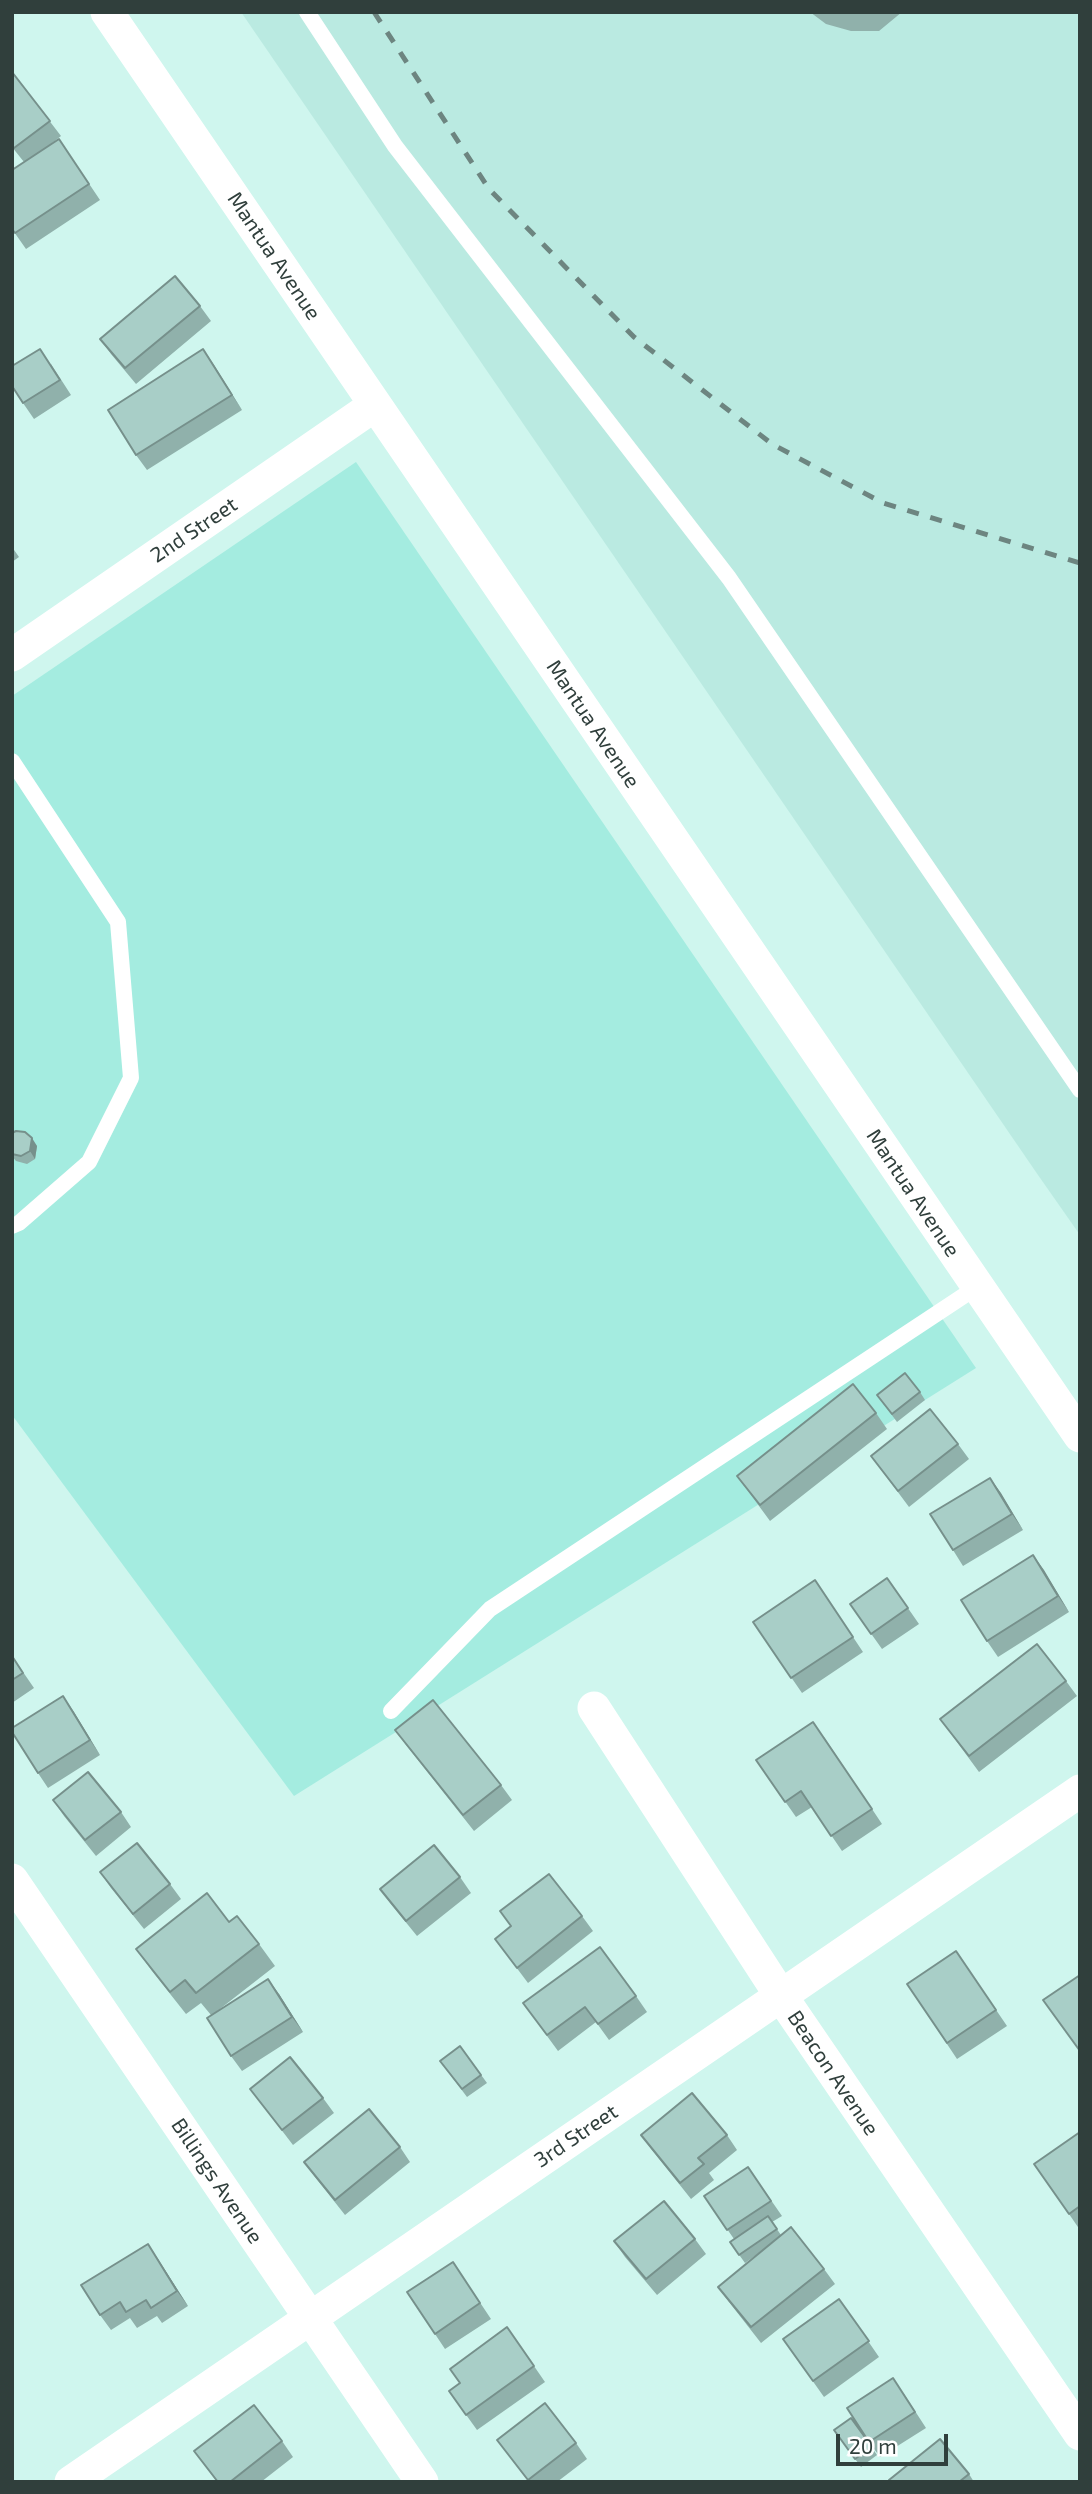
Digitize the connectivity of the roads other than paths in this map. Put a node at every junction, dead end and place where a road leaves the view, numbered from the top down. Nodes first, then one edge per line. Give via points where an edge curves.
1 (107, 12) edge
2 (307, 12) edge
3 (375, 405) junction
4 (12, 654) edge
5 (12, 761) edge
6 (1080, 1090) edge
7 (12, 1226) edge
8 (977, 1287) junction
9 (1080, 1436) edge
10 (594, 1707) dead end
11 (391, 1711) dead end
12 (1080, 1791) edge
13 (12, 1881) edge
14 (781, 1996) junction
15 (310, 2318) junction
16 (1080, 2434) edge
17 (71, 2482) edge
18 (422, 2482) edge

1 - 3 street, Mantua Avenue
2 - 6 lane via 395,146 729,578
3 - 4 street, 2nd Street
3 - 8 street, Mantua Avenue
5 - 7 lane via 118,922 131,1078 89,1162
8 - 9 street, Mantua Avenue
8 - 11 lane via 490,1609
10 - 14 street, Beacon Avenue
12 - 14 street, 3rd Street
13 - 15 street, Billings Avenue
14 - 15 street, 3rd Street
14 - 16 street, Beacon Avenue
15 - 17 street, 3rd Street
15 - 18 street, Billings Avenue

